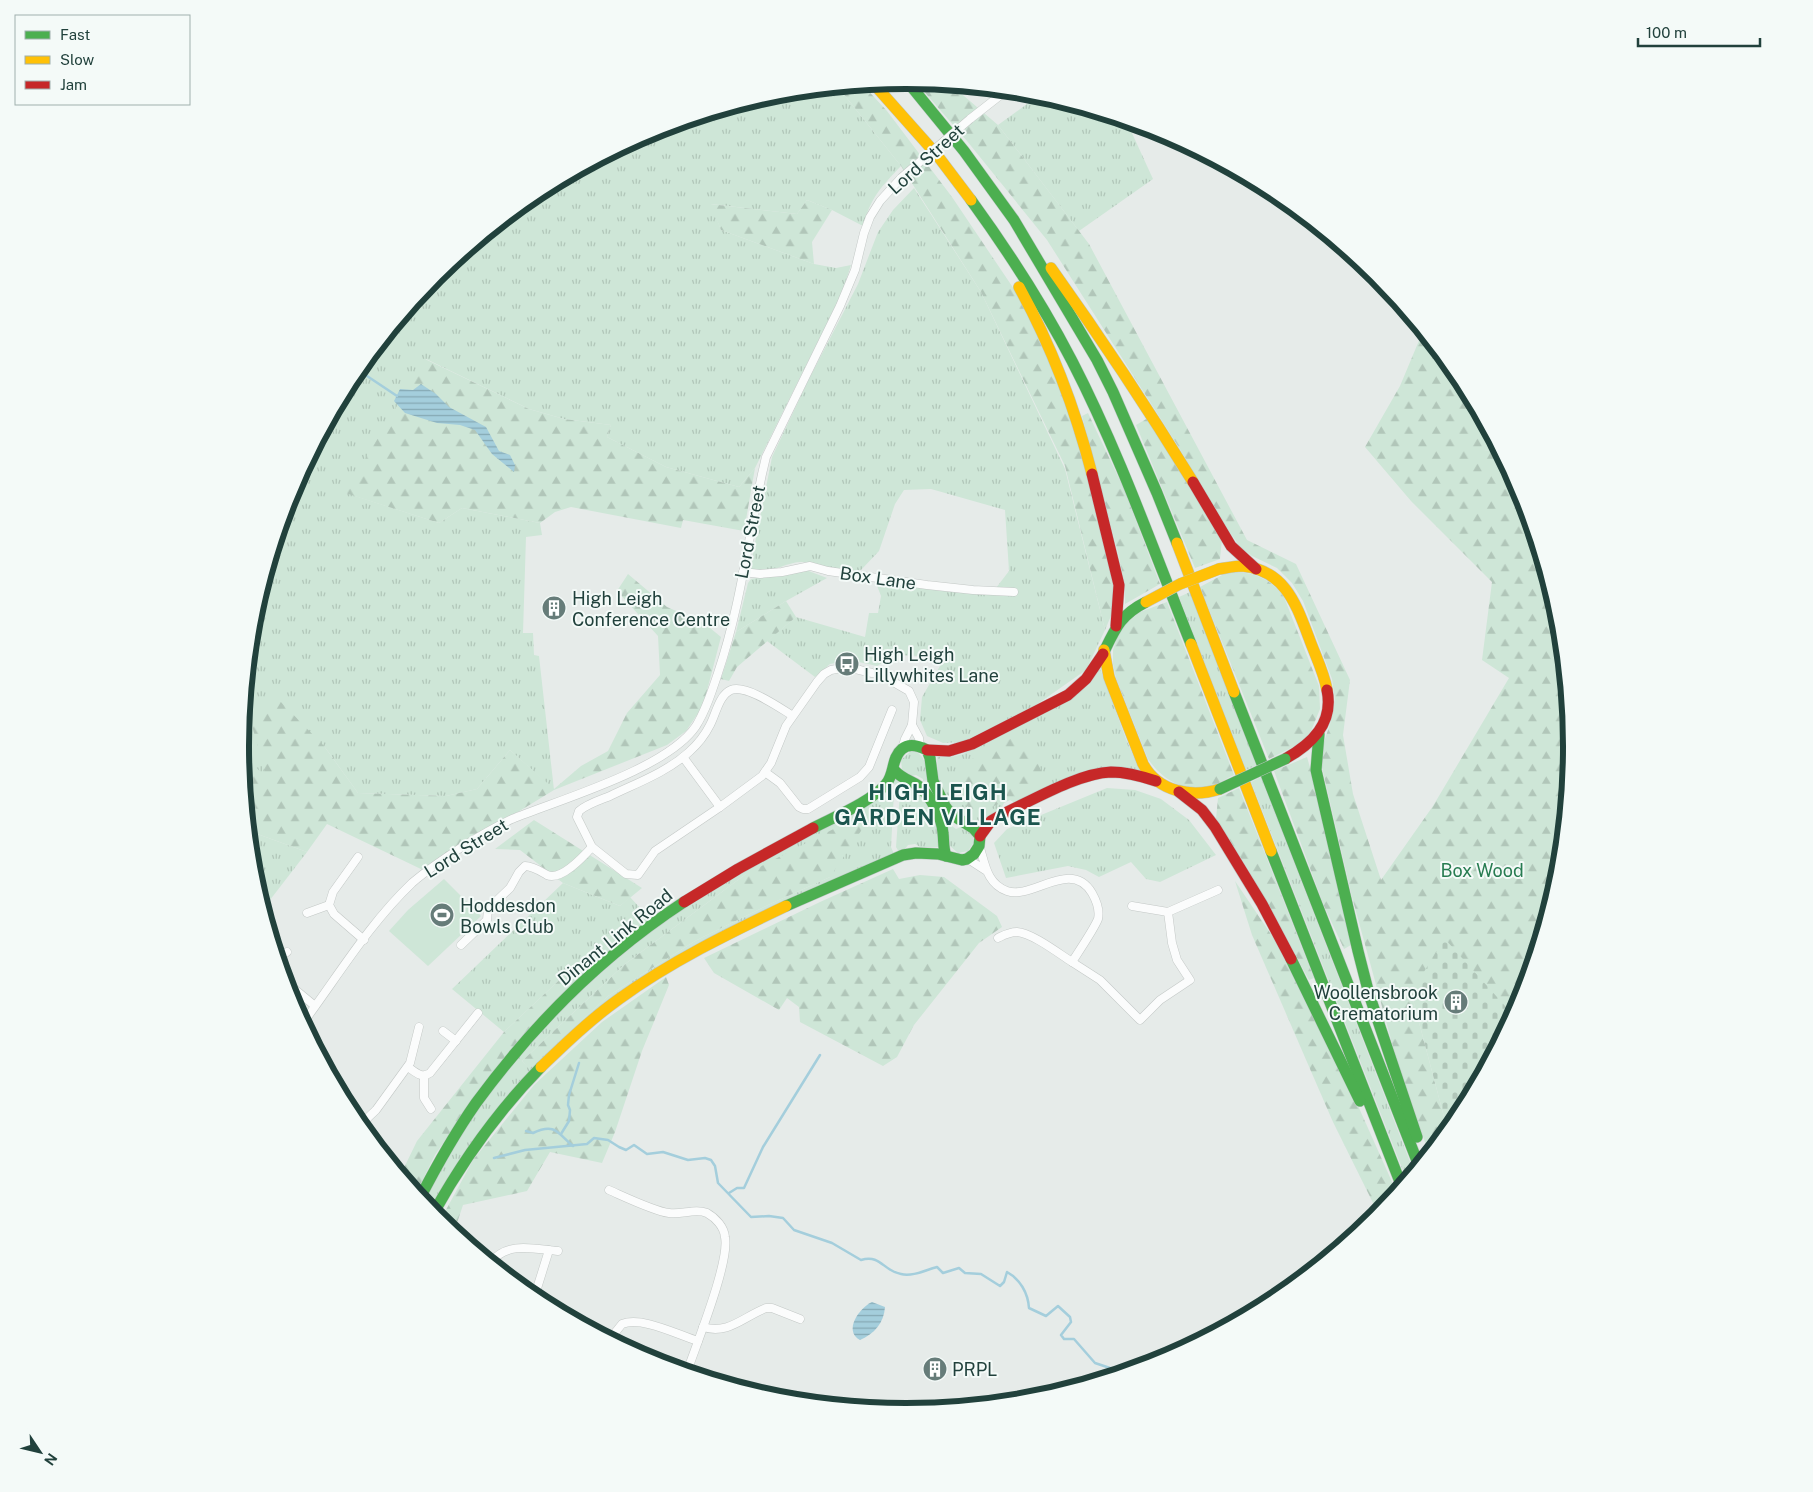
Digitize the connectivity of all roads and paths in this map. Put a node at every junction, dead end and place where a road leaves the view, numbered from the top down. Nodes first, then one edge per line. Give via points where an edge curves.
1 (913, 89) edge
2 (879, 90) edge
3 (1000, 95) edge
4 (945, 165) junction
5 (1014, 220) junction
6 (1256, 569) junction
7 (743, 572) junction
8 (1014, 592) dead end
9 (1116, 626) junction
10 (1104, 650) junction
11 (892, 710) dead end
12 (793, 716) junction
13 (912, 725) junction
14 (1319, 734) junction
15 (923, 748) junction
16 (902, 749) junction
17 (683, 757) junction
18 (894, 770) junction
19 (765, 772) junction
20 (1156, 781) junction
21 (1179, 792) junction
22 (720, 807) junction
23 (980, 842) junction
24 (592, 847) junction
25 (358, 856) dead end
26 (946, 856) junction
27 (968, 859) junction
28 (985, 870) junction
29 (1218, 890) dead end
30 (329, 906) junction
31 (1132, 906) dead end
32 (1168, 912) junction
33 (307, 913) dead end
34 (998, 938) dead end
35 (364, 940) junction
36 (461, 945) dead end
37 (287, 952) dead end
38 (283, 954) edge
39 (1072, 962) junction
40 (296, 991) edge
41 (315, 1006) junction
42 (478, 1014) dead end
43 (308, 1017) edge
44 (419, 1027) dead end
45 (443, 1032) dead end
46 (456, 1042) junction
47 (408, 1067) junction
48 (424, 1076) junction
49 (431, 1109) dead end
50 (366, 1120) edge
51 (1423, 1153) edge
52 (1417, 1160) edge
53 (1399, 1181) edge
54 (1400, 1181) edge
55 (609, 1190) dead end
56 (424, 1191) edge
57 (438, 1206) edge
58 (549, 1250) junction
59 (558, 1251) dead end
60 (495, 1258) edge
61 (537, 1289) edge
62 (800, 1318) dead end
63 (703, 1327) junction
64 (614, 1334) edge
65 (698, 1341) junction
66 (689, 1366) edge

1 - 5 main road
2 - 4 main road
3 - 7 street, Lord Street, bridge via 901,178 870,217 855,270 840,306 766,457
4 - 9 main road via 1039,323 1068,391 1119,585
4 - 54 main road via 1034,295 1072,361 1104,428 1142,517
5 - 6 main road via 1111,353 1231,546
5 - 52 main road via 1097,360 1140,450
6 - 9 main road, bridge via 1241,566 1219,569 1180,584 1128,612
6 - 14 main road via 1282,584 1294,600 1304,625 1329,699
7 - 8 street, Box Lane via 760,574 810,566 927,585
7 - 35 street, Lord Street via 715,682 698,723 686,738 672,750 634,770 513,819 463,847 413,882
9 - 10 main road
10 - 15 main road via 1088,679 1068,695 972,744 949,751
10 - 20 main road via 1109,677 1139,756
11 - 19 street via 869,768 808,809 799,807 780,782
12 - 13 street via 824,674 847,667 883,676 909,691 914,702
12 - 17 street via 759,696 732,689 720,703 704,736
12 - 19 street
13 - 15 street
13 - 16 street
14 - 21 main road, bridge via 1298,752 1220,789 1195,795
14 - 51 main road via 1316,770 1358,951 1369,994
15 - 16 main road via 907,746
15 - 23 main road via 932,762 933,781 946,807 956,818 977,830
16 - 18 main road, Dinant Link Road via 894,761
17 - 22 street
17 - 24 street via 655,776 579,811 577,817
18 - 26 main road via 919,786 928,797 940,819
18 - 56 main road, Dinant Link Road via 884,786 867,799 758,857 689,899 630,942 578,988 533,1034 488,1089 448,1146
19 - 22 street
20 - 21 main road
20 - 23 main road via 1120,772 1084,777 991,821
21 - 53 main road via 1202,810 1215,827 1262,904
22 - 24 street via 655,851 635,876 626,874
23 - 27 main road via 973,857
23 - 28 street
24 - 36 street via 559,875 550,876 525,866 510,888 488,909 487,920
25 - 30 street via 333,892
26 - 27 main road via 955,860
26 - 57 main road via 914,852 834,884 717,939 624,995 532,1075 465,1159
27 - 28 street
28 - 39 street via 999,887 1008,892 1020,892 1066,878 1080,882 1091,891 1097,903 1098,918
29 - 32 street
30 - 33 street
30 - 35 street
31 - 32 street
32 - 39 street via 1177,960 1190,980 1160,1000 1140,1020 1100,980
34 - 39 street via 1007,933 1026,934
35 - 41 street, Lord Street
37 - 38 street
40 - 41 street
41 - 43 street, Lord Street
42 - 46 street
44 - 47 street
45 - 46 street
46 - 48 street
47 - 48 street
47 - 50 street
48 - 49 street via 424,1098
55 - 63 street via 667,1213 706,1213 718,1222 725,1235 725,1248
58 - 59 street
58 - 60 street via 509,1249
58 - 61 street
62 - 63 street via 766,1308 722,1329
63 - 65 street
64 - 65 street via 622,1324 633,1321
65 - 66 street

